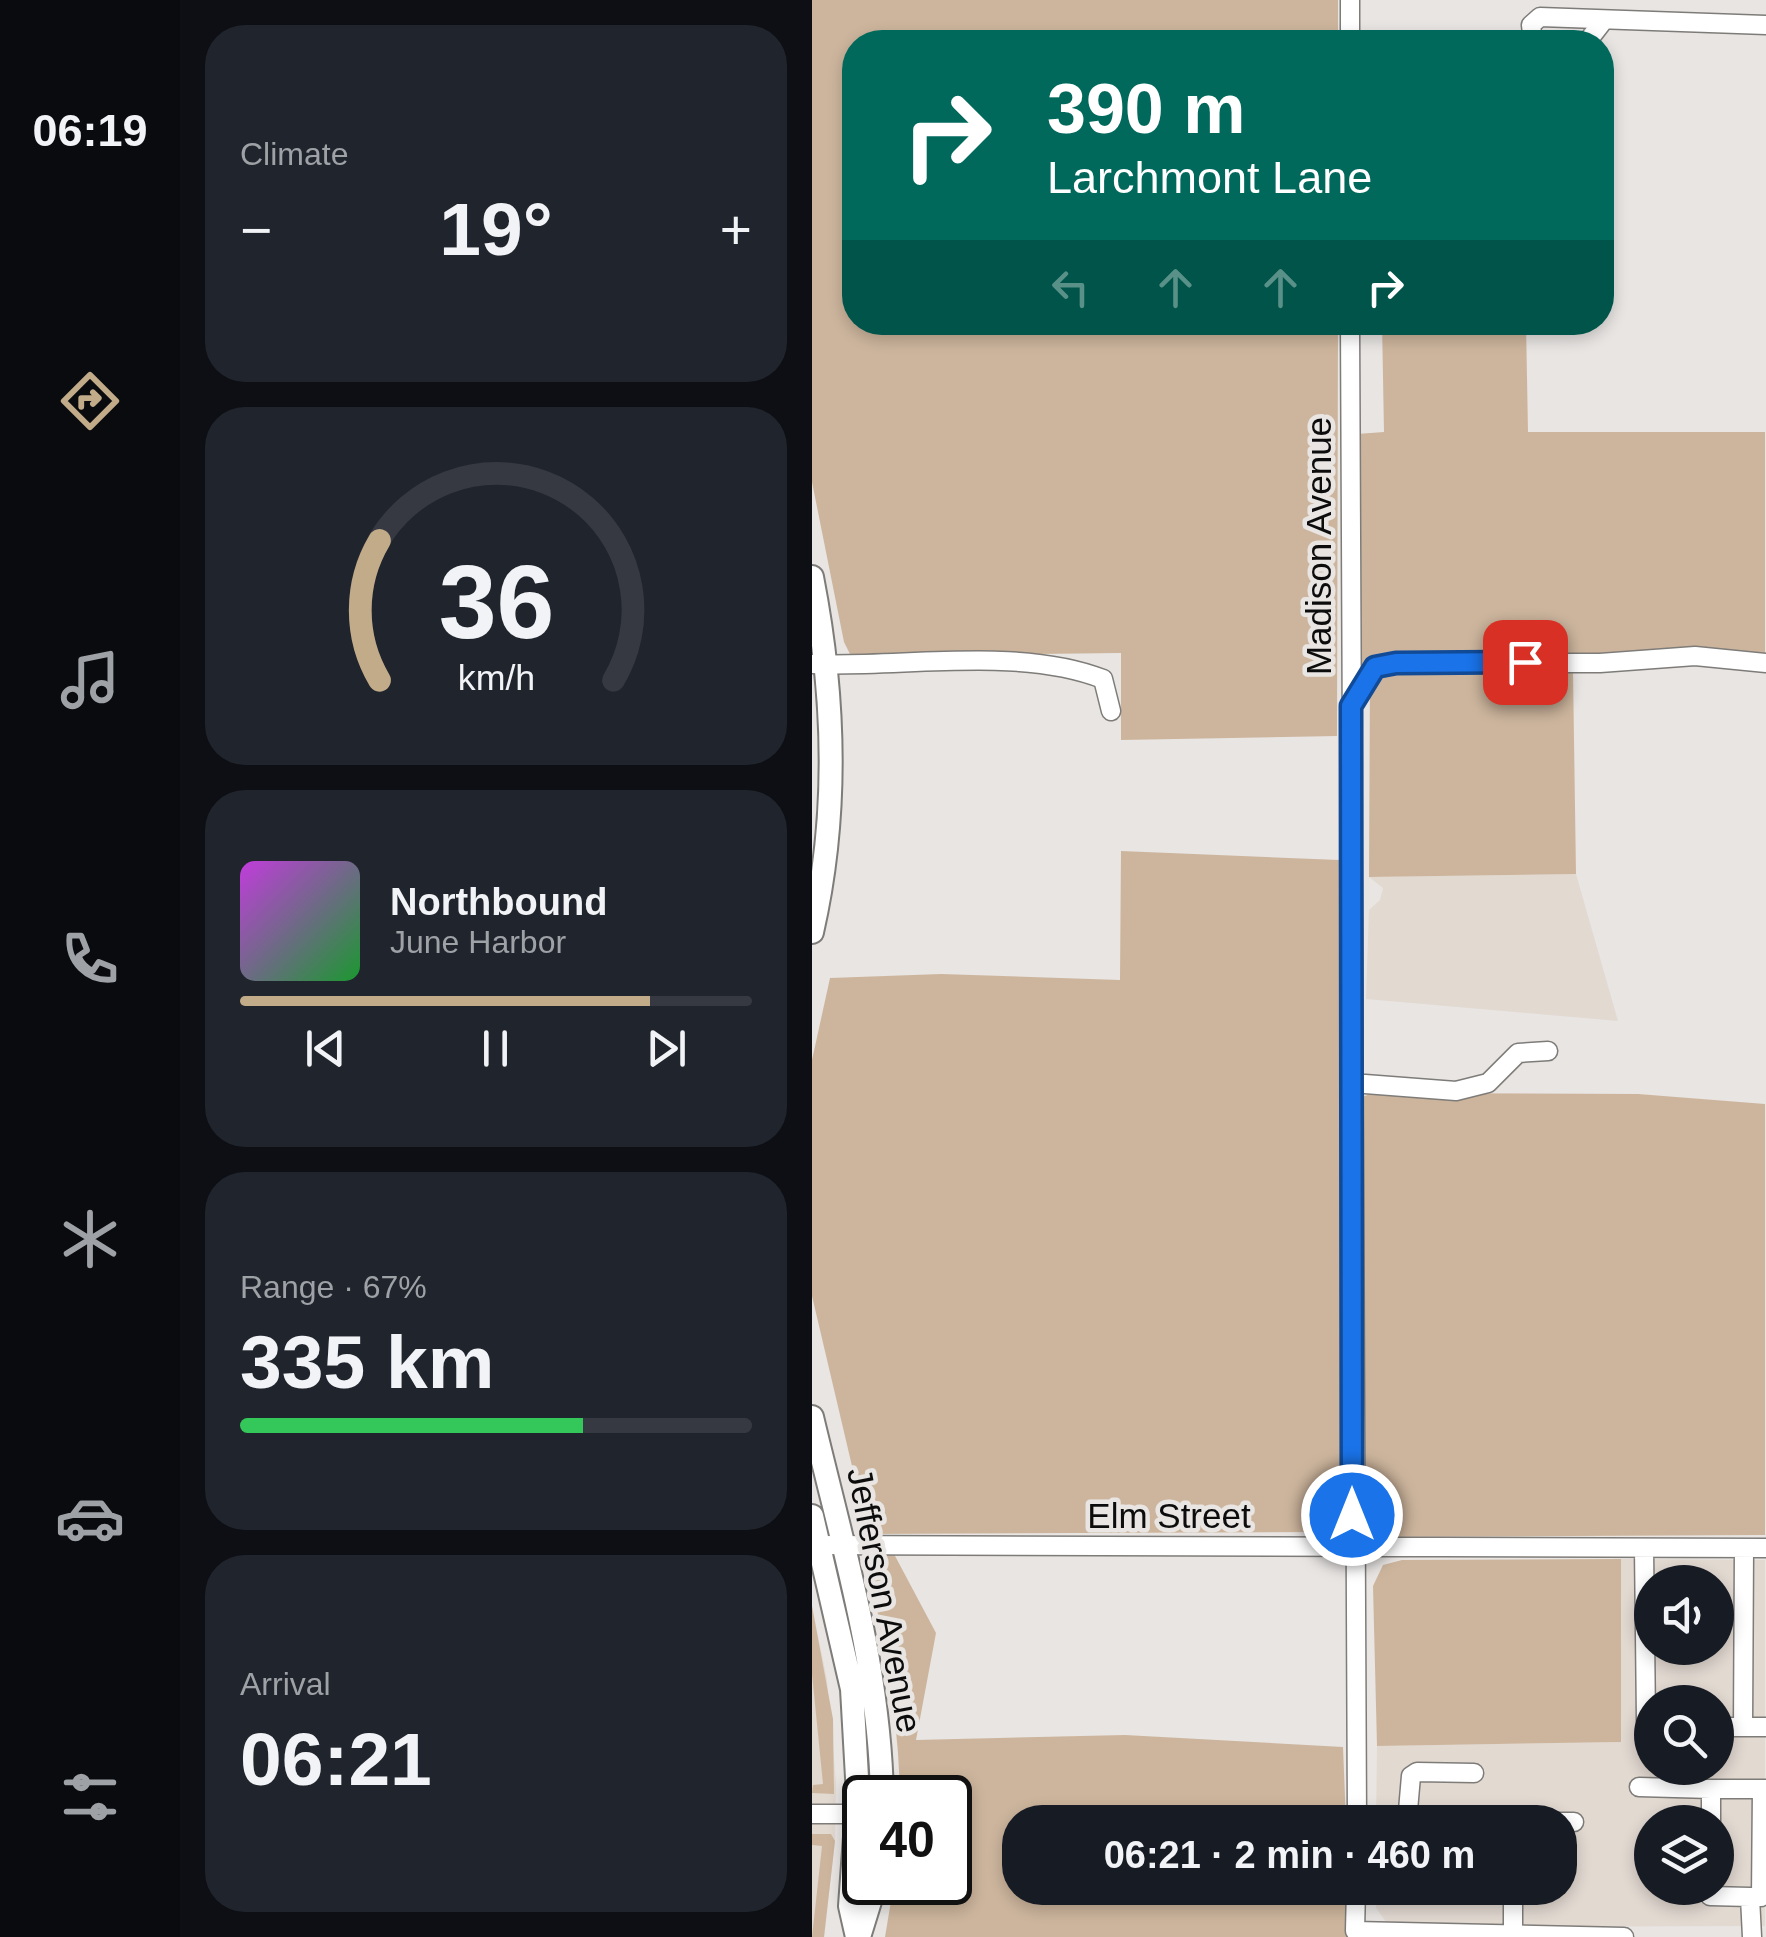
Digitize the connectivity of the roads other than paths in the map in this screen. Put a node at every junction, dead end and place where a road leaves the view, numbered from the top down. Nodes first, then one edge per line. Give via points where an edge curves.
1 (1350, 0) edge
2 (1604, 20) junction
3 (1766, 25) edge
4 (1350, 30) edge
5 (1532, 30) edge
6 (1596, 30) edge
7 (1350, 335) edge
8 (812, 577) edge
9 (1766, 663) edge
10 (820, 664) edge
11 (1351, 706) junction
12 (1111, 711) dead end
13 (812, 932) edge
14 (1548, 1051) dead end
15 (1352, 1083) junction
16 (812, 1417) edge
17 (812, 1516) edge
18 (815, 1545) edge
19 (846, 1545) junction
20 (1644, 1548) junction
21 (1744, 1548) junction
22 (1766, 1548) edge
23 (1356, 1549) junction
24 (1646, 1685) edge
25 (1734, 1727) edge
26 (1742, 1727) junction
27 (1766, 1727) edge
28 (1474, 1772) dead end
29 (856, 1775) edge
30 (881, 1775) edge
31 (1639, 1787) dead end
32 (1711, 1789) junction
33 (1764, 1789) edge
34 (1357, 1805) edge
35 (1408, 1805) edge
36 (1711, 1805) edge
37 (812, 1814) edge
38 (842, 1814) edge
39 (1734, 1897) edge
40 (1750, 1897) junction
41 (850, 1905) edge
42 (868, 1905) edge
43 (1355, 1905) edge
44 (1513, 1905) edge
45 (1354, 1934) edge
46 (1513, 1936) edge
47 (858, 1937) edge
48 (1624, 1937) edge
49 (1752, 1937) edge

1 - 4 street
2 - 3 street
2 - 5 street via 1540,17
2 - 6 street
7 - 11 street, Madison Avenue
8 - 10 main road
9 - 11 street via 1695,656 1396,663 1375,667
10 - 12 street via 1020,664 1080,671 1103,679
10 - 13 main road via 830,794
11 - 15 street, Madison Avenue
14 - 15 street via 1518,1052 1488,1083 1456,1091
15 - 23 street, Madison Avenue
16 - 19 main road, Jefferson Avenue
17 - 18 main road, Jefferson Avenue
18 - 19 street, Elm Street
18 - 29 main road, Jefferson Avenue via 852,1689
19 - 23 street, Elm Street
19 - 30 main road, Jefferson Avenue via 879,1716
20 - 21 street, Elm Street
20 - 23 street, Elm Street
20 - 24 street
21 - 22 street, Elm Street
21 - 26 street
23 - 34 street, Madison Avenue
25 - 26 street
26 - 27 street
28 - 35 street via 1417,1772
31 - 32 street
32 - 33 street
32 - 36 street
33 - 40 street via 1761,1897
37 - 38 street
39 - 40 street
40 - 49 street
41 - 47 main road, Jefferson Avenue
42 - 47 main road, Jefferson Avenue
43 - 45 street
44 - 46 street
45 - 46 street
46 - 48 street

